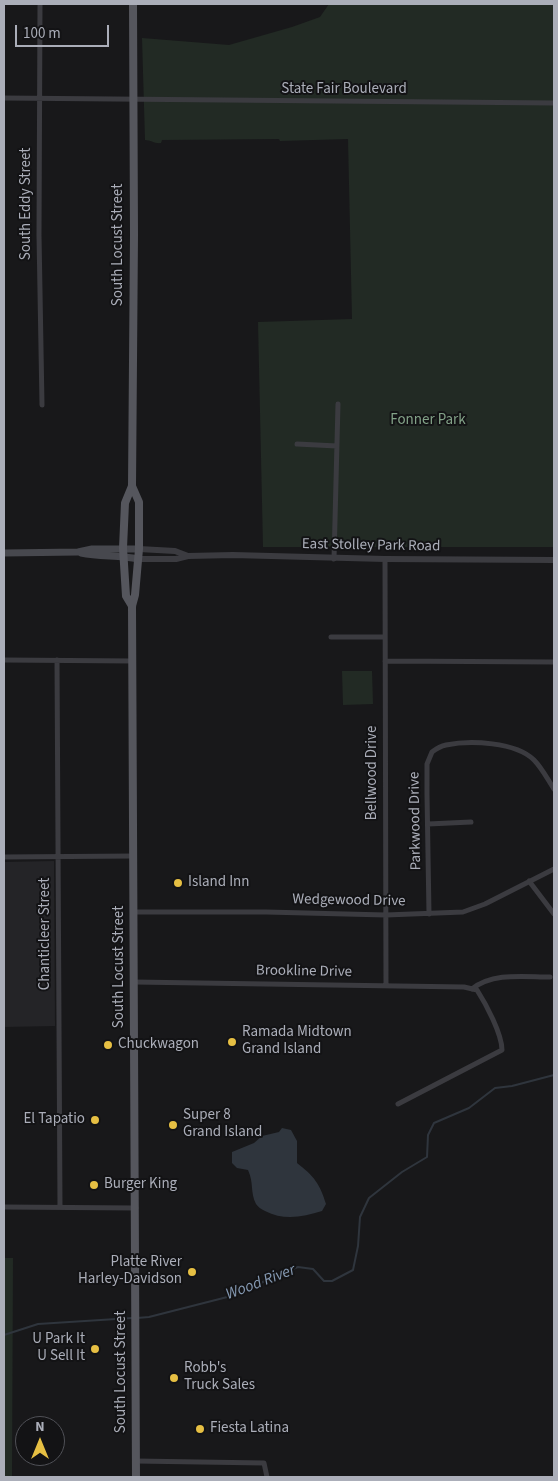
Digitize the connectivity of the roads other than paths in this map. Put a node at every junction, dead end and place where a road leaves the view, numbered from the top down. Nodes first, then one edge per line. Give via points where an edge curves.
1 (40, 4) edge
2 (132, 4) edge
3 (4, 98) edge
4 (40, 99) junction
5 (133, 100) junction
6 (554, 103) edge
7 (338, 404) dead end
8 (42, 405) dead end
9 (297, 444) dead end
10 (337, 446) junction
11 (132, 486) junction
12 (139, 549) junction
13 (124, 552) junction
14 (4, 553) edge
15 (188, 556) junction
16 (334, 558) junction
17 (138, 559) junction
18 (385, 560) junction
19 (554, 560) edge
20 (132, 606) junction
21 (332, 637) dead end
22 (385, 637) junction
23 (4, 660) edge
24 (57, 660) junction
25 (133, 661) junction
26 (385, 661) junction
27 (554, 662) edge
28 (554, 776) edge
29 (548, 780) junction
30 (554, 789) edge
31 (471, 822) dead end
32 (428, 824) junction
33 (134, 856) junction
34 (4, 857) edge
35 (58, 857) junction
36 (554, 868) edge
37 (529, 881) junction
38 (134, 912) junction
39 (429, 914) junction
40 (554, 914) edge
41 (386, 915) junction
42 (550, 976) dead end
43 (134, 982) junction
44 (386, 986) junction
45 (472, 989) junction
46 (398, 1104) dead end
47 (4, 1207) edge
48 (60, 1207) junction
49 (136, 1208) junction
50 (136, 1461) junction
51 (136, 1477) edge
52 (267, 1477) edge

1 - 4 street, South Eddy Street
2 - 5 main road, South Locust Street
3 - 4 street, State Fair Boulevard
4 - 5 street, State Fair Boulevard
4 - 8 street, South Eddy Street
5 - 6 street, State Fair Boulevard
5 - 11 main road, South Locust Street
7 - 10 street
9 - 10 street
10 - 16 street
11 - 12 main road, South Locust Street via 139,502
11 - 13 main road, South Locust Street via 126,503
12 - 13 main road
12 - 15 street, East Stolley Park Road via 176,551
12 - 17 main road, South Locust Street
13 - 14 main road via 92,549
13 - 17 main road
13 - 20 main road, South Locust Street via 126,596
15 - 16 street, East Stolley Park Road
15 - 17 street, East Stolley Park Road
16 - 18 street, East Stolley Park Road
17 - 20 main road, South Locust Street
18 - 19 street, East Stolley Park Road
18 - 22 street, Bellwood Drive
20 - 25 main road, South Locust Street
21 - 22 street
22 - 26 street, Bellwood Drive
23 - 24 street
24 - 25 street
24 - 35 street, Chanticleer Street
25 - 33 main road, South Locust Street
26 - 27 street
26 - 41 street, Bellwood Drive
28 - 29 street
29 - 30 street, Parkwood Drive
29 - 32 street, Parkwood Drive via 534,760 516,749 492,744 444,745 432,752 427,764
31 - 32 street
32 - 39 street, Parkwood Drive
33 - 35 street
33 - 38 main road, South Locust Street
34 - 35 street
35 - 48 street, Chanticleer Street
36 - 37 street, Wedgewood Drive
37 - 39 street, Wedgewood Drive via 463,912
37 - 40 street
38 - 41 street, Wedgewood Drive
38 - 43 main road, South Locust Street
39 - 41 street, Wedgewood Drive
41 - 44 street, Bellwood Drive
42 - 45 street via 490,979
43 - 44 street, Brookline Drive
43 - 49 main road, South Locust Street
44 - 45 street, Brookline Drive
45 - 46 street via 477,990 485,1002 502,1050
47 - 48 street
48 - 49 street
49 - 50 main road, South Locust Street
50 - 51 main road, South Locust Street
50 - 52 street via 264,1464

